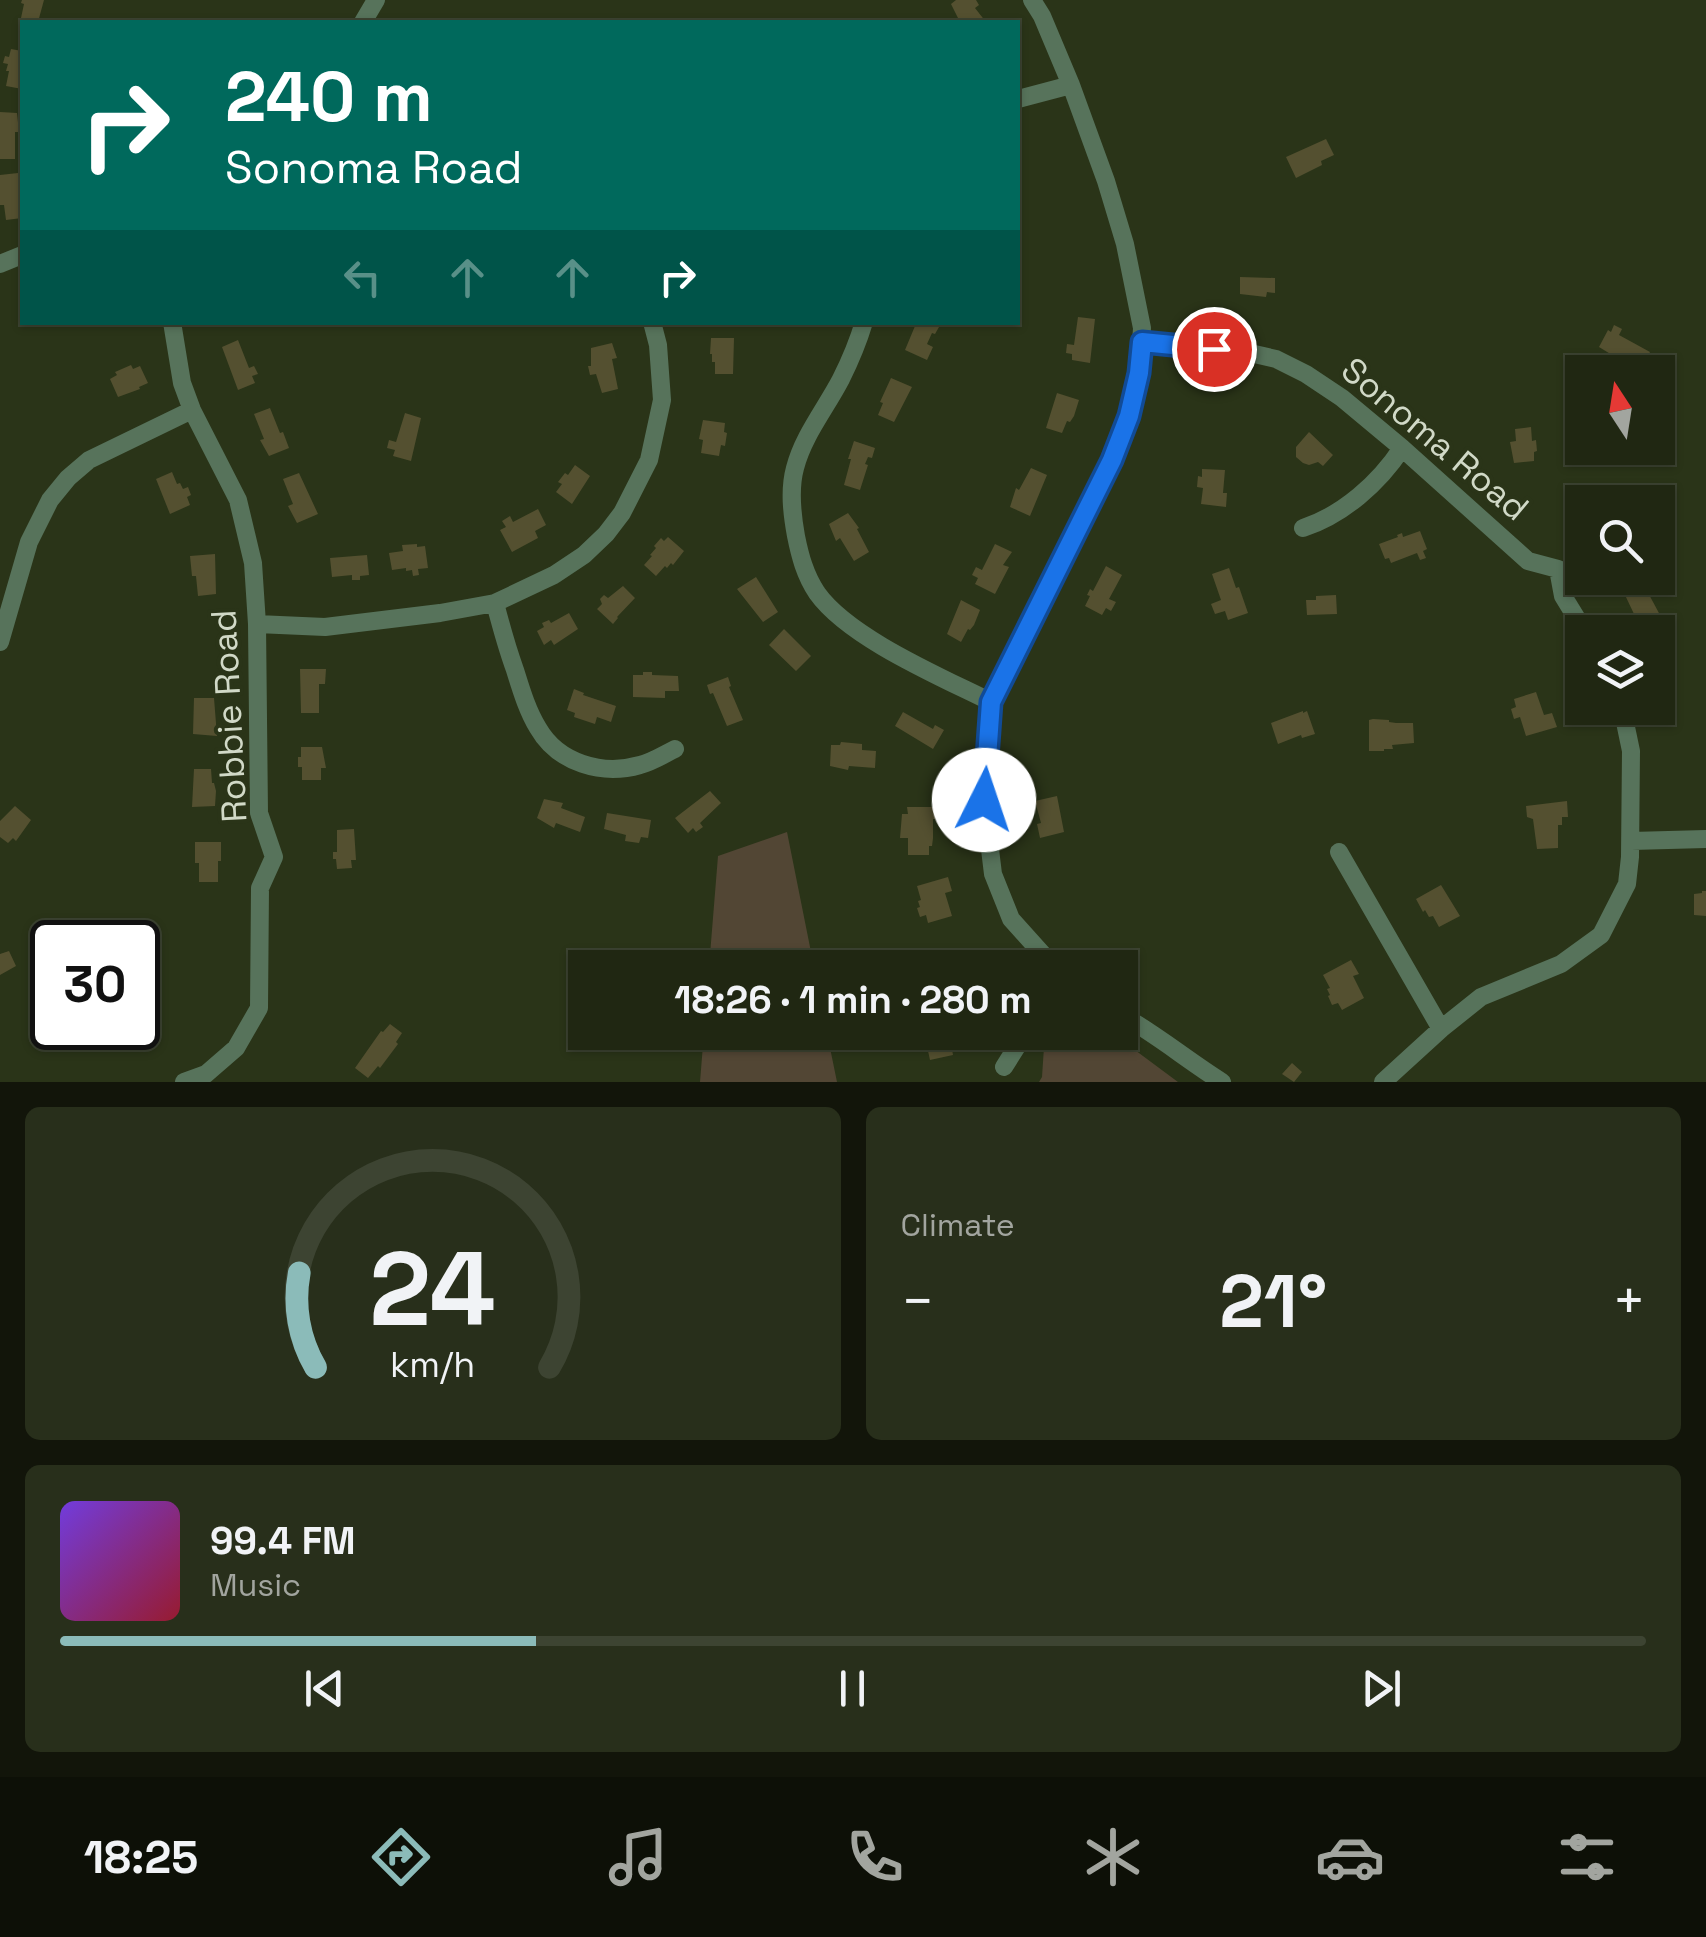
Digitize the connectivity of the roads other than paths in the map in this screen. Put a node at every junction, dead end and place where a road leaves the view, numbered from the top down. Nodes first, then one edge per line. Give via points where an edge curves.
1 (1032, 0) edge
2 (1071, 85) junction
3 (1020, 98) edge
4 (172, 325) edge
5 (653, 325) edge
6 (863, 325) edge
7 (1142, 342) junction
8 (192, 410) junction
9 (1402, 448) junction
10 (1303, 528) dead end
11 (495, 603) junction
12 (1575, 615) edge
13 (257, 624) junction
14 (0, 642) edge
15 (991, 702) junction
16 (1626, 725) edge
17 (675, 749) dead end
18 (1706, 839) edge
19 (1631, 841) junction
20 (1339, 852) dead end
21 (1038, 950) edge
22 (1138, 1024) edge
23 (1441, 1029) junction
24 (1015, 1050) edge
25 (1004, 1067) dead end
26 (184, 1082) edge
27 (1222, 1082) edge
28 (1383, 1082) edge

1 - 2 street
2 - 3 street
2 - 7 street via 1125,244
4 - 8 street, Robbie Road
5 - 11 street via 662,400 638,486 584,554
6 - 15 street via 795,468 792,517 800,557 818,594 856,630
7 - 9 street, Sonoma Road via 1276,359 1342,398
7 - 15 street via 1129,416 1112,460
8 - 13 street, Robbie Road via 238,500 253,563
8 - 14 street via 89,460 68,478 33,531
9 - 10 street via 1372,486
9 - 12 street, Sonoma Road via 1528,561 1558,568
11 - 13 street via 326,627
11 - 17 street via 527,706 555,748 574,761 612,769
13 - 26 street, Robbie Road via 259,813 274,857 260,888 259,1008 236,1048 206,1074
15 - 21 street via 984,800 993,874 1011,919
16 - 19 street
18 - 19 street
19 - 23 street via 1627,884 1600,935 1561,964 1482,997
20 - 23 street
22 - 27 street
23 - 28 street
24 - 25 street

